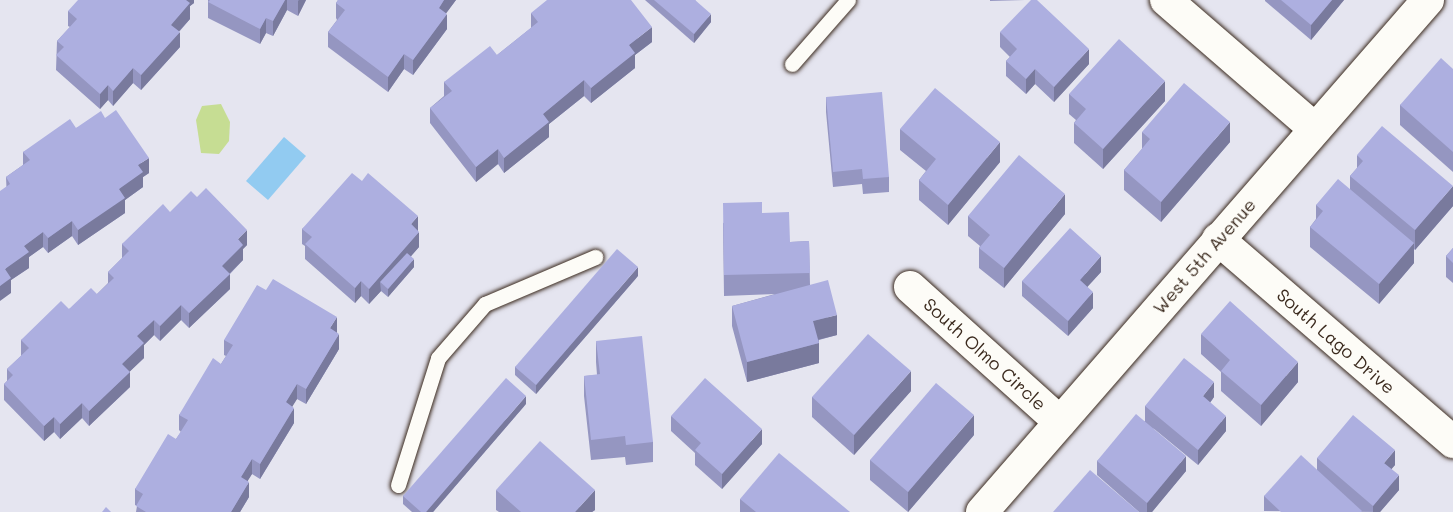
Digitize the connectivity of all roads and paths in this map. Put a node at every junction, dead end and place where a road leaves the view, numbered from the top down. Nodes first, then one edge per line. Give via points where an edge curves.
1 (848, 0) edge
2 (1166, 0) edge
3 (1428, 0) edge
4 (792, 64) dead end
5 (1315, 129) junction
6 (1218, 239) junction
7 (595, 257) dead end
8 (910, 287) dead end
9 (1060, 422) junction
10 (1453, 442) edge
11 (398, 485) dead end
12 (982, 512) edge

1 - 4 lane
2 - 5 street
3 - 5 street, West 5th Avenue
5 - 6 street, West 5th Avenue
6 - 9 street, West 5th Avenue
6 - 10 street, South Lago Drive
7 - 11 lane via 484,304 438,358
8 - 9 street, South Olmo Circle
9 - 12 street, West 5th Avenue

